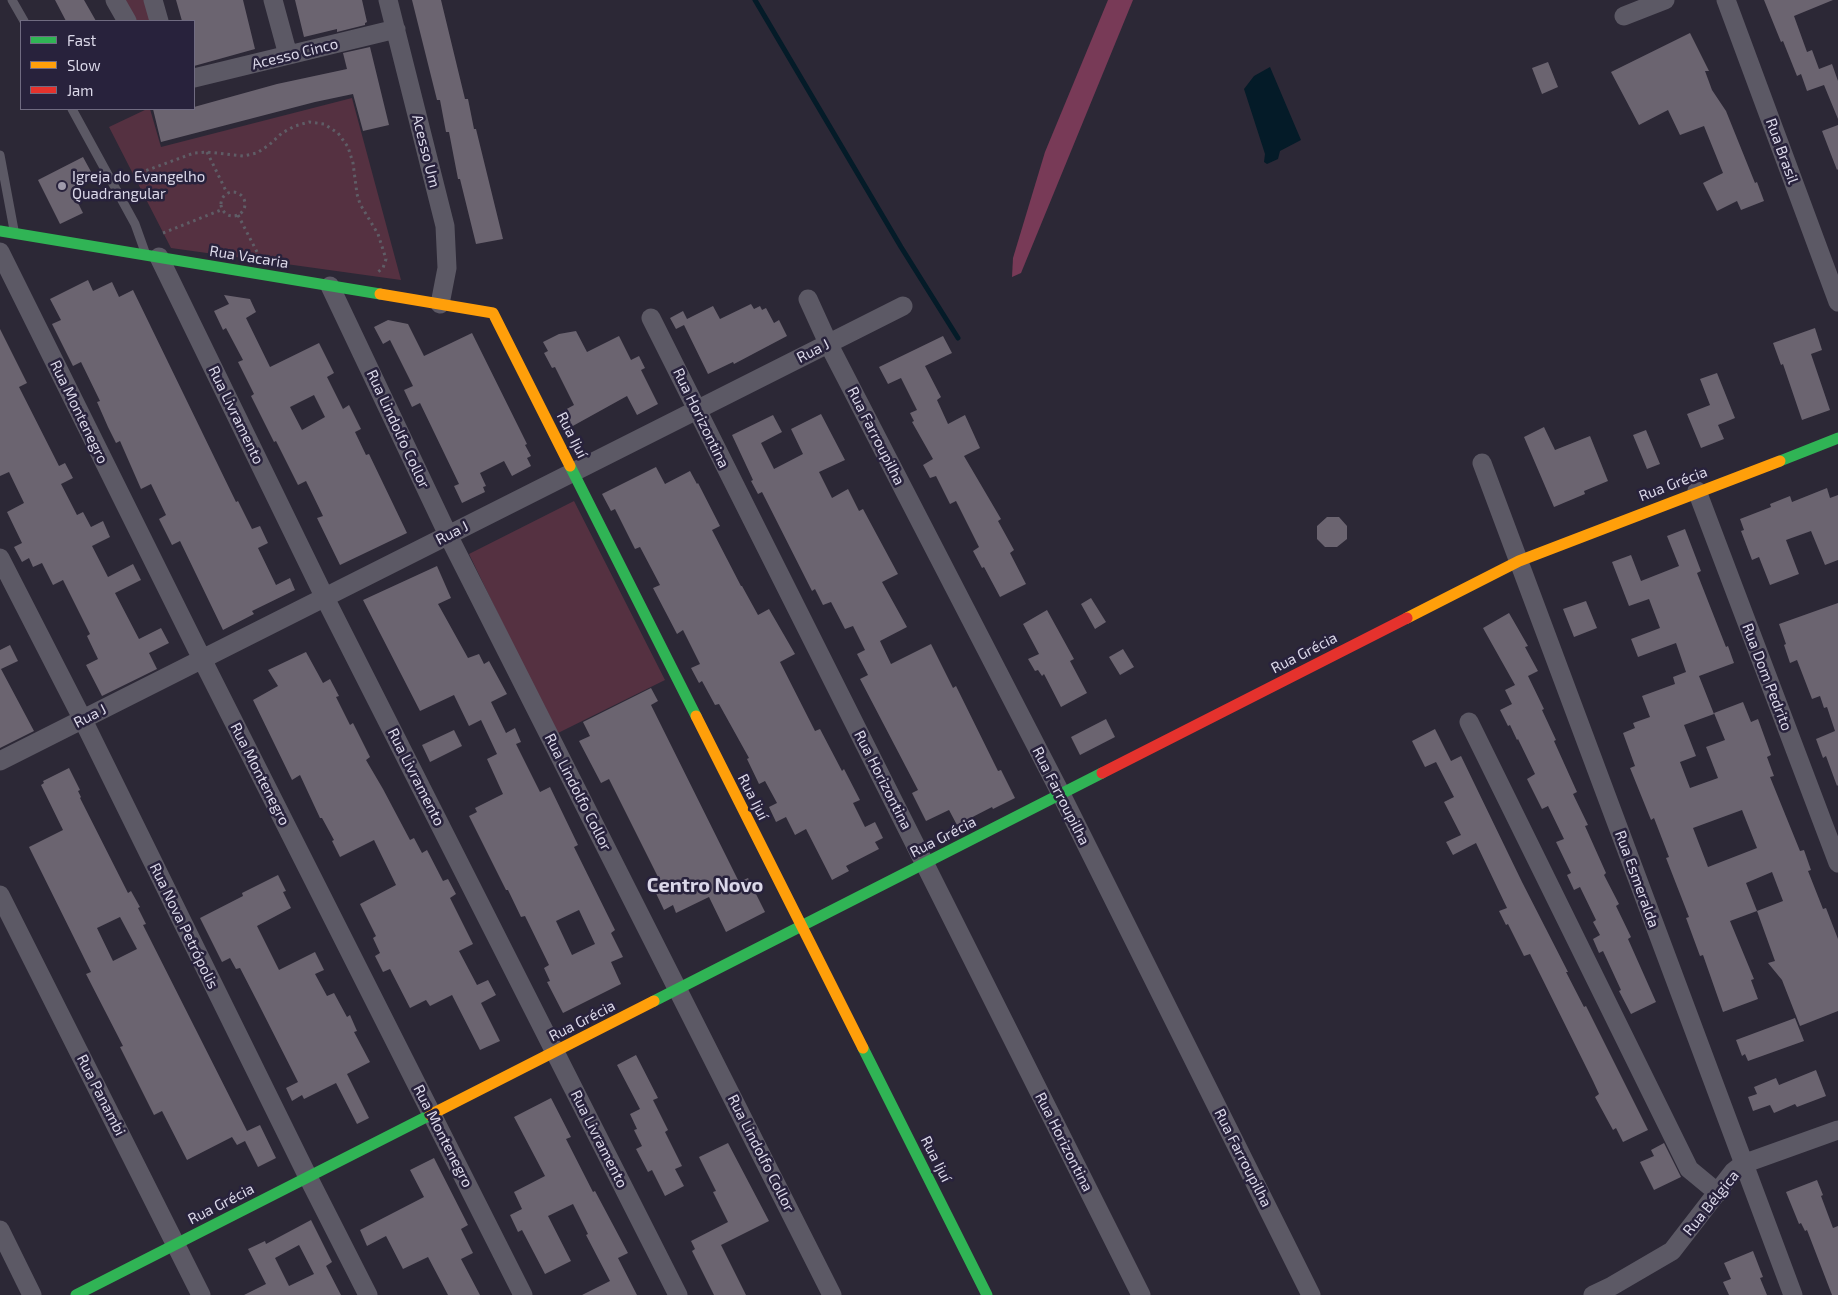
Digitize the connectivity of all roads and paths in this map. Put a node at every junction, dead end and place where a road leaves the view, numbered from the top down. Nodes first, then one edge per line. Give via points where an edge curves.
1 (12, 0) edge
2 (116, 0) edge
3 (153, 0) edge
4 (273, 0) edge
5 (388, 0) edge
6 (1665, 0) edge
7 (1726, 0) edge
8 (1624, 16) dead end
9 (23, 20) edge
10 (126, 20) edge
11 (159, 20) edge
12 (396, 29) junction
13 (288, 55) junction
14 (195, 78) edge
15 (73, 110) edge
16 (207, 152) junction
17 (0, 155) edge
18 (134, 175) dead end
19 (228, 193) junction
20 (222, 210) junction
21 (238, 215) junction
22 (0, 231) edge
23 (14, 233) junction
24 (163, 233) dead end
25 (0, 252) edge
26 (258, 253) dead end
27 (152, 256) junction
28 (374, 276) dead end
29 (330, 286) junction
30 (808, 300) dead end
31 (1838, 302) edge
32 (440, 304) junction
33 (903, 306) dead end
34 (493, 313) joint
35 (652, 318) dead end
36 (828, 343) junction
37 (696, 410) junction
38 (1838, 438) edge
39 (1482, 463) dead end
40 (573, 472) junction
41 (1696, 491) junction
42 (448, 535) junction
43 (0, 558) edge
44 (1519, 561) junction
45 (325, 598) junction
46 (202, 659) junction
47 (83, 720) junction
48 (1468, 722) dead end
49 (0, 762) edge
50 (1061, 794) junction
51 (925, 863) junction
52 (1838, 863) edge
53 (0, 895) edge
54 (801, 926) junction
55 (678, 989) junction
56 (555, 1051) junction
57 (431, 1114) junction
58 (1838, 1130) edge
59 (1743, 1164) junction
60 (308, 1177) junction
61 (1718, 1193) junction
62 (0, 1230) edge
63 (176, 1244) junction
64 (32, 1295) edge
65 (76, 1295) edge
66 (202, 1295) edge
67 (368, 1295) edge
68 (523, 1295) edge
69 (678, 1295) edge
70 (832, 1295) edge
71 (988, 1295) edge
72 (1141, 1295) edge
73 (1311, 1295) edge
74 (1593, 1295) edge
75 (1793, 1295) edge

1 - 9 lane
2 - 10 street
3 - 11 street
4 - 13 street
5 - 12 street, Acesso Um
6 - 8 street
7 - 31 street, Rua Brasil
12 - 13 street, Acesso Cinco
12 - 32 street, Acesso Um via 445,226 447,268
13 - 14 street, Acesso Cinco
15 - 27 lane, Rua Livramento
16 - 18 path via 194,153
16 - 19 path
16 - 28 path via 242,156 257,152 282,133 309,122 324,124 338,133 348,147 353,163 360,204 378,234 386,259 383,268
17 - 23 lane
19 - 20 path via 222,199
19 - 21 path via 236,192 244,199 244,210
20 - 21 path via 230,216
20 - 24 path
21 - 26 path
22 - 23 main road, Rua Vacaria
23 - 27 main road, Rua Vacaria
25 - 46 street, Rua Montenegro
27 - 29 main road, Rua Vacaria
27 - 45 street, Rua Livramento
29 - 32 main road, Rua Vacaria
29 - 42 street, Rua Lindolfo Collor
30 - 36 street, Rua Farroupilha
32 - 34 main road, Rua Vacaria
33 - 36 street, Rua J
34 - 40 main road, Rua Ijuí
35 - 37 street, Rua Horizontina
36 - 37 street, Rua J
36 - 50 street, Rua Farroupilha
37 - 40 street, Rua J
37 - 51 street, Rua Horizontina
38 - 41 main road, Rua Grécia
39 - 44 street, Rua Esmeralda
40 - 42 street, Rua J
40 - 54 main road, Rua Ijuí
41 - 44 main road, Rua Grécia
41 - 52 street, Rua Dom Pedrito
42 - 45 street, Rua J
42 - 55 street, Rua Lindolfo Collor
43 - 47 street, Rua Nova Petrópolis
44 - 50 main road, Rua Grécia
44 - 59 street, Rua Esmeralda
45 - 46 street, Rua J
45 - 56 street, Rua Livramento
46 - 47 street, Rua J
46 - 57 street, Rua Montenegro
47 - 49 street, Rua J
47 - 60 street, Rua Nova Petrópolis
48 - 61 street via 1689,1169
50 - 51 main road, Rua Grécia
50 - 73 street, Rua Farroupilha
51 - 54 main road, Rua Grécia
51 - 72 street, Rua Horizontina
53 - 63 street, Rua Panambi
54 - 55 main road, Rua Grécia
54 - 71 main road, Rua Ijuí
55 - 56 main road, Rua Grécia
55 - 70 street, Rua Lindolfo Collor
56 - 57 main road, Rua Grécia
56 - 69 street, Rua Livramento
57 - 60 main road, Rua Grécia
57 - 68 street, Rua Montenegro
58 - 59 street, Rua Bélgica
59 - 61 street, Rua Bélgica
59 - 75 street, Rua Esmeralda
60 - 63 main road, Rua Grécia
60 - 67 street, Rua Nova Petrópolis
61 - 74 street, Rua Bélgica via 1672,1251
62 - 64 street
63 - 65 main road, Rua Grécia
63 - 66 street, Rua Panambi

